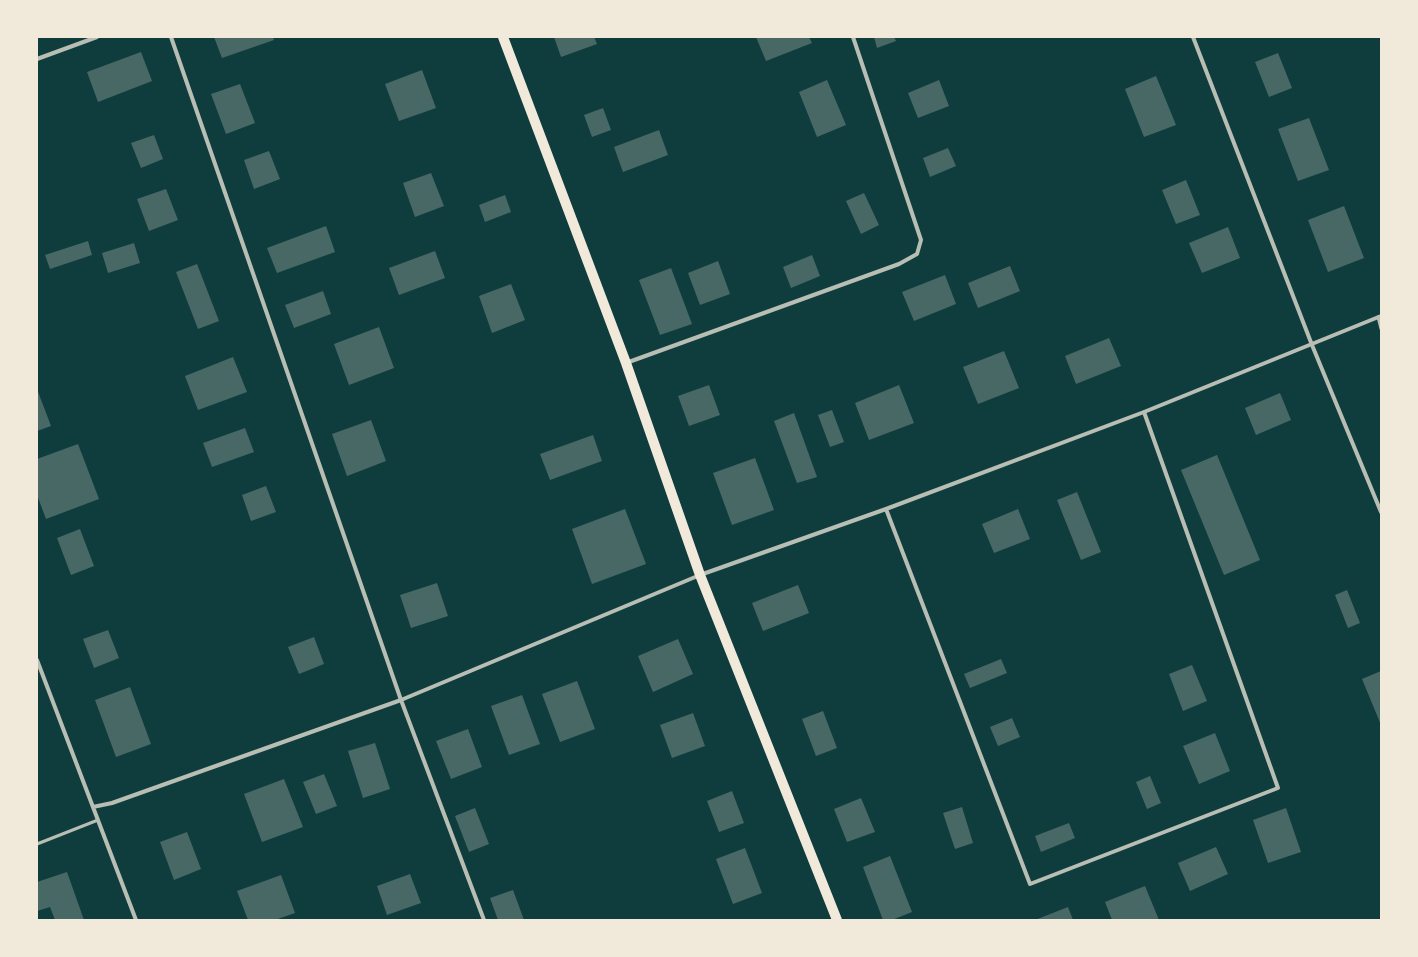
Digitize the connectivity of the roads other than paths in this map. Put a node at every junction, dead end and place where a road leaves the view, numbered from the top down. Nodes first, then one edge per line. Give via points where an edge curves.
1 (97, 37) edge
2 (171, 37) edge
3 (502, 37) edge
4 (853, 37) edge
5 (1193, 37) edge
6 (37, 59) edge
7 (1379, 316) edge
8 (1381, 329) edge
9 (1312, 345) junction
10 (626, 363) junction
11 (1144, 412) junction
12 (886, 509) junction
13 (1381, 512) edge
14 (700, 575) junction
15 (37, 660) edge
16 (401, 700) junction
17 (93, 807) junction
18 (98, 820) junction
19 (37, 844) edge
20 (136, 920) edge
21 (484, 920) edge
22 (837, 920) edge

1 - 6 street
2 - 16 street
3 - 10 main road
4 - 10 street via 921,240 917,254 899,264
5 - 9 street
7 - 8 lane
7 - 9 street
9 - 11 street
9 - 13 street
10 - 14 main road
11 - 12 street
11 - 12 street via 1278,788 1030,884
12 - 14 street
14 - 16 street
14 - 22 main road
15 - 17 street
16 - 17 street via 112,803
16 - 21 street
17 - 18 street
18 - 19 lane
18 - 20 street

